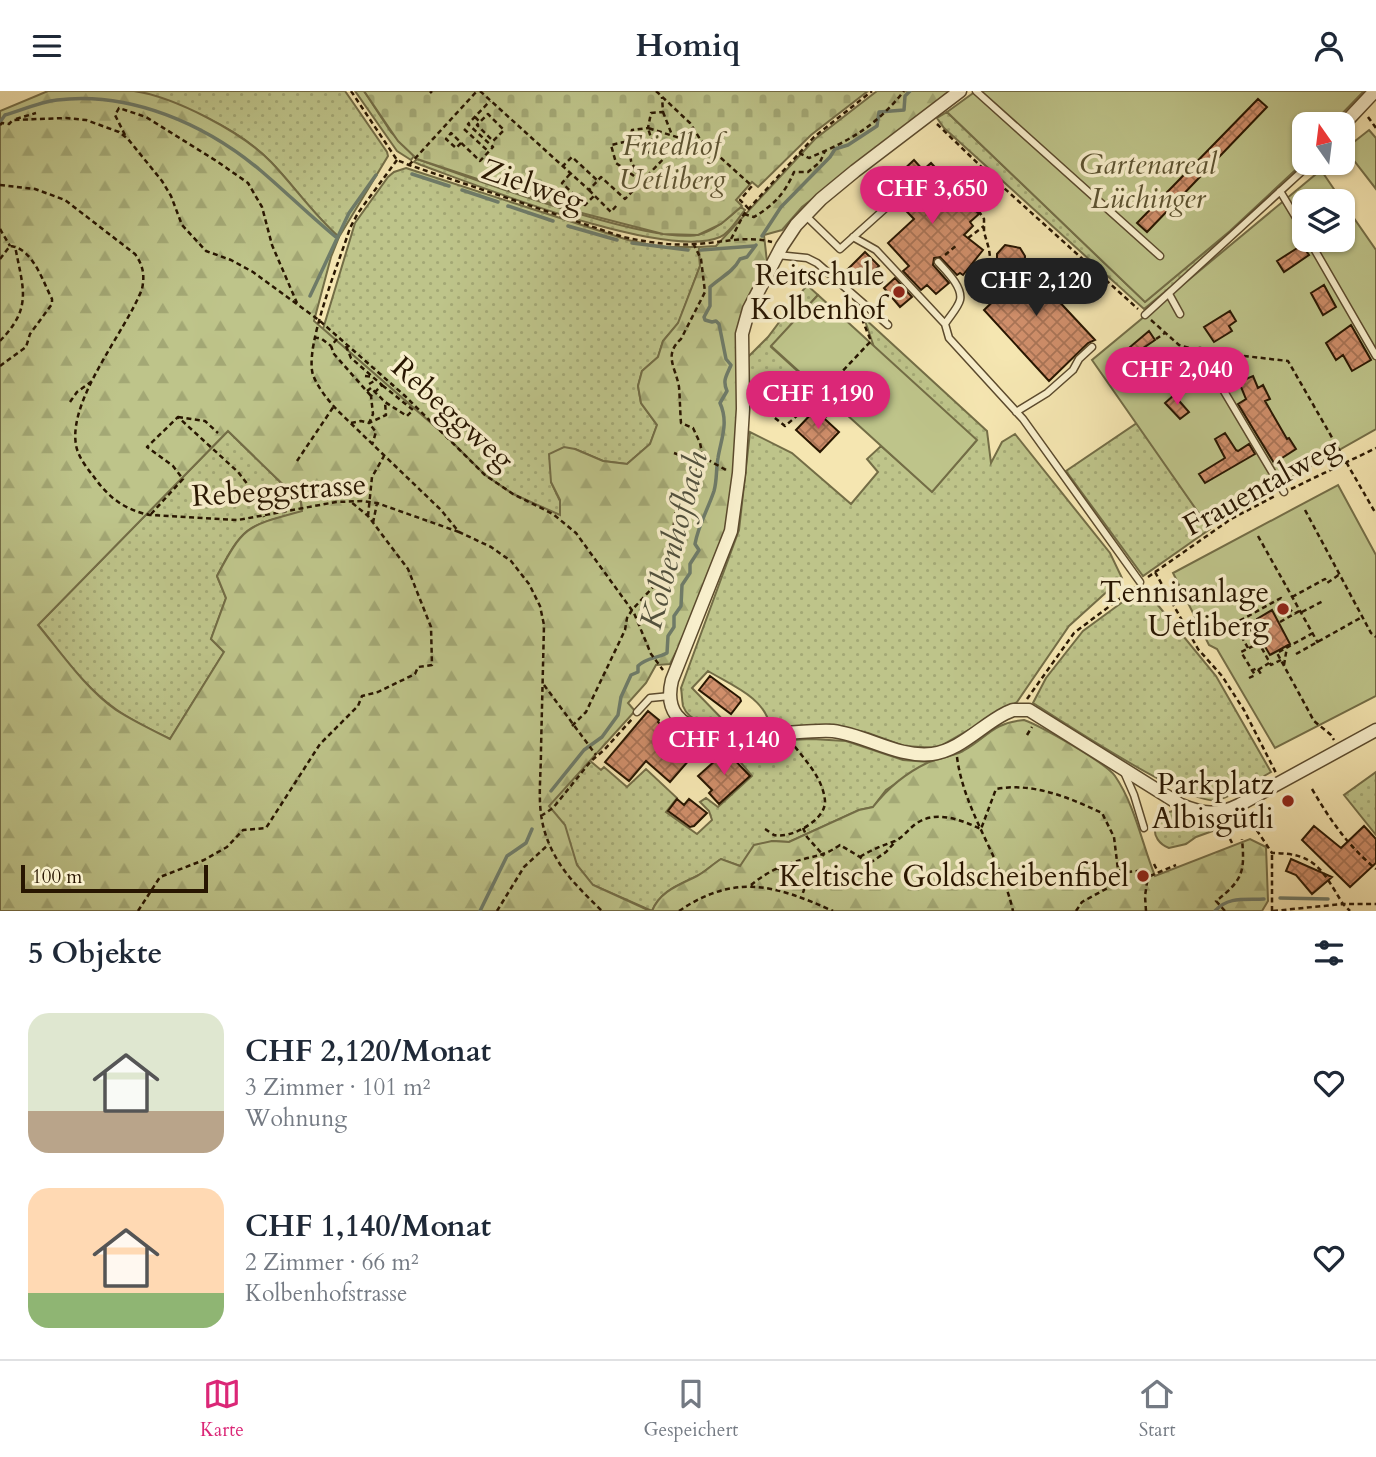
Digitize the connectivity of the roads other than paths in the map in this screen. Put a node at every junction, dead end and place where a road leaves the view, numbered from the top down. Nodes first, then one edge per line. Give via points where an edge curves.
1 (960, 91) edge
2 (976, 91) edge
3 (1375, 91) edge
4 (1355, 112) edge
5 (1298, 175) edge
6 (1280, 191) junction
7 (890, 205) dead end
8 (1292, 211) edge
9 (805, 215) junction
10 (853, 237) junction
11 (779, 250) junction
12 (1316, 252) edge
13 (1160, 256) dead end
14 (938, 262) road end
15 (1169, 294) junction
16 (1180, 314) dead end
17 (1145, 315) dead end
18 (944, 324) junction
19 (888, 325) dead end
20 (1092, 347) dead end
21 (1200, 351) dead end
22 (1376, 356) edge
23 (1016, 412) junction
24 (1284, 492) road end
25 (1140, 582) road end
26 (670, 696) junction
27 (637, 712) road end
28 (1376, 730) edge
29 (1121, 768) junction
30 (1144, 828) dead end

1 - 9 street
2 - 13 lane
3 - 4 street
5 - 6 lane
6 - 8 lane
6 - 15 lane
7 - 10 lane
9 - 10 lane via 840,249
9 - 11 street
10 - 18 lane via 876,250
11 - 19 lane via 813,260
11 - 26 street via 749,309 742,334 739,483 731,531
12 - 22 lane
14 - 18 lane via 958,289 960,301
15 - 16 lane
15 - 17 lane
18 - 23 lane via 949,338
20 - 23 lane via 1047,393
21 - 24 lane
23 - 25 lane
26 - 27 lane via 650,698
26 - 29 street via 676,715 697,730 732,735 819,730 922,755 955,747 996,718 1021,709 1035,713
28 - 29 street via 1217,814 1181,805
29 - 30 lane

